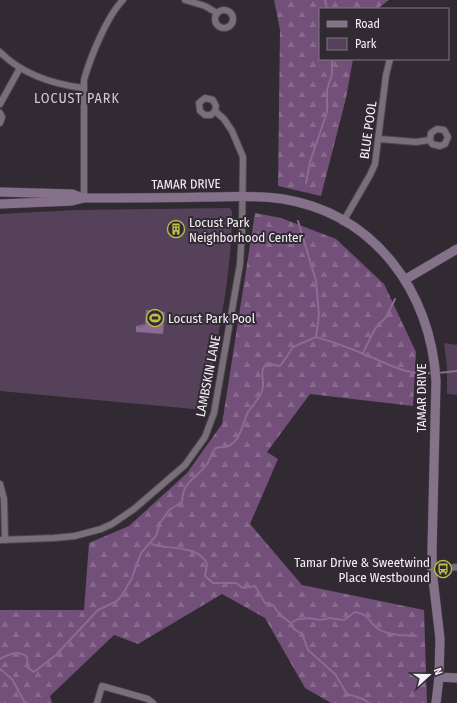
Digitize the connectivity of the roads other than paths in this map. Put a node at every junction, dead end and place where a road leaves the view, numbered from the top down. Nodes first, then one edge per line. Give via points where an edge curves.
1 (123, 0) edge
2 (186, 0) edge
3 (217, 13) dead end
4 (0, 52) edge
5 (390, 60) edge
6 (20, 68) junction
7 (83, 88) junction
8 (0, 104) edge
9 (215, 111) dead end
10 (0, 113) edge
11 (0, 123) edge
12 (379, 139) junction
13 (430, 140) dead end
14 (0, 192) edge
15 (243, 197) junction
16 (84, 198) junction
17 (0, 204) edge
18 (343, 222) junction
19 (457, 249) edge
20 (406, 279) junction
21 (0, 484) edge
22 (2, 540) edge
23 (457, 567) edge
24 (432, 570) junction
25 (439, 677) junction
26 (457, 678) edge
27 (97, 703) edge
28 (153, 703) edge
29 (436, 703) edge

1 - 7 street via 112,13 90,62
2 - 3 street
4 - 6 street
5 - 12 street, BLUE POOL
6 - 7 street via 55,83
6 - 8 street
7 - 16 street
9 - 15 street, LAMBSKIN LANE via 232,131 241,150
10 - 11 street
12 - 13 street via 416,142
12 - 18 street, BLUE POOL via 375,164
14 - 16 street, TAMAR DRIVE via 72,194
15 - 16 street, TAMAR DRIVE
15 - 18 street, TAMAR DRIVE via 284,200 306,205
15 - 22 street, LAMBSKIN LANE via 240,264 215,405 210,426 199,447 185,465 134,509 112,524 75,536
16 - 17 street, TAMAR DRIVE via 72,201
18 - 20 street, TAMAR DRIVE via 373,242
19 - 20 street
20 - 24 street, TAMAR DRIVE via 425,320 435,364
21 - 22 street via 4,499
23 - 24 street
24 - 25 street, TAMAR DRIVE via 440,639
25 - 26 street
25 - 29 street, TAMAR DRIVE
27 - 28 street via 102,686 148,699

